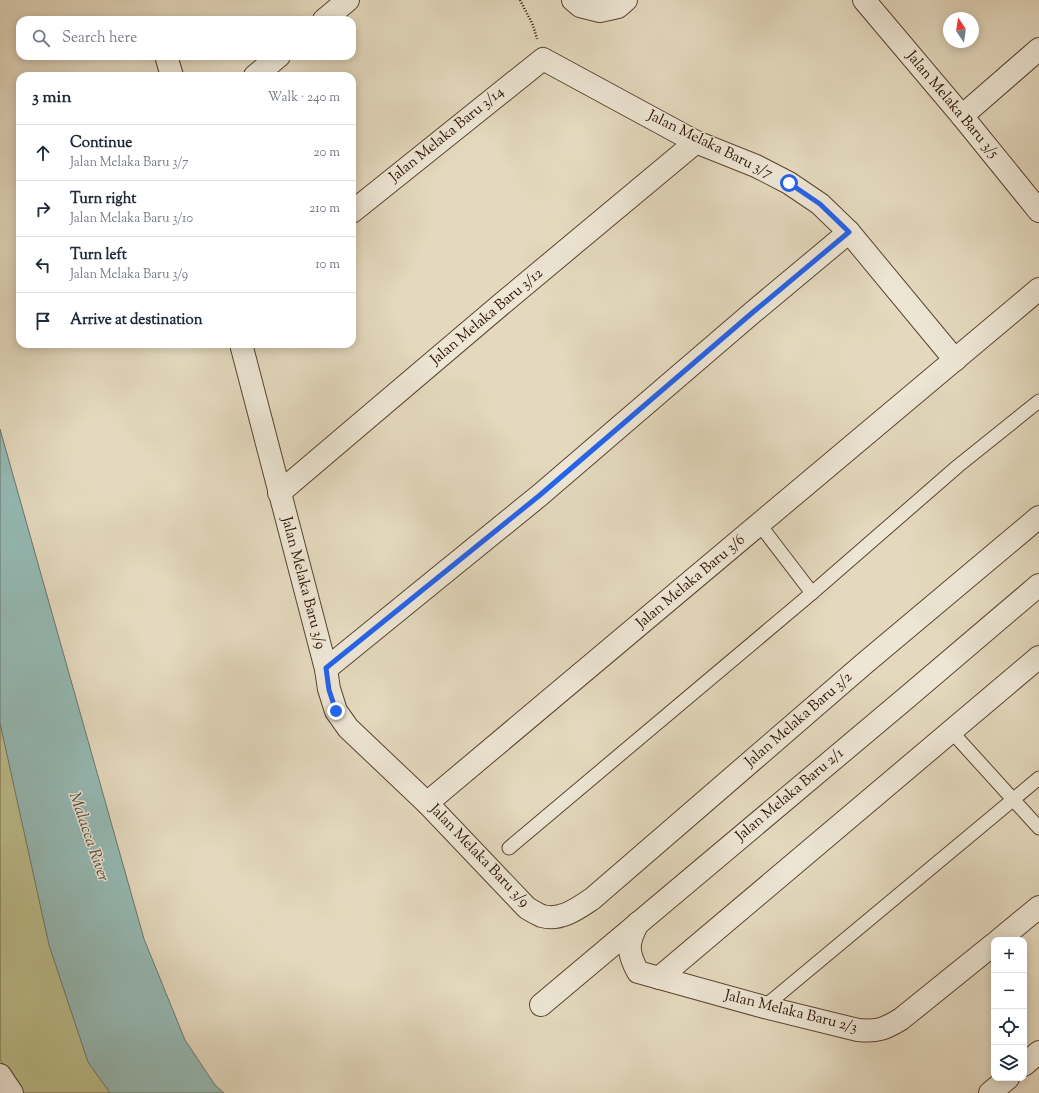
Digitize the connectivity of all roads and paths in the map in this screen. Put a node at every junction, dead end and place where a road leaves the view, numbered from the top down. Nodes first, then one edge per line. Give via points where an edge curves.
1 (348, 0) edge
2 (520, 0) edge
3 (573, 0) edge
4 (626, 0) edge
5 (864, 0) edge
6 (329, 16) edge
7 (1039, 49) edge
8 (543, 58) junction
9 (274, 60) edge
10 (260, 72) edge
11 (962, 116) junction
12 (696, 142) junction
13 (356, 209) edge
14 (1039, 210) edge
15 (849, 232) junction
16 (1039, 289) edge
17 (242, 348) edge
18 (955, 360) junction
19 (1039, 400) edge
20 (279, 493) junction
21 (1039, 517) edge
22 (760, 524) junction
23 (1039, 585) edge
24 (812, 592) junction
25 (1039, 657) edge
26 (326, 668) junction
27 (951, 731) junction
28 (1039, 778) edge
29 (1014, 799) junction
30 (427, 803) junction
31 (1039, 828) edge
32 (509, 848) dead end
33 (1039, 907) edge
34 (557, 917) joint
35 (638, 923) junction
36 (1003, 937) edge
37 (991, 946) edge
38 (659, 978) junction
39 (541, 1005) dead end
40 (764, 1007) junction
41 (1039, 1052) edge
42 (1027, 1062) edge
43 (0, 1075) edge
44 (1004, 1081) edge
45 (12, 1093) edge
46 (990, 1093) edge

1 - 6 street
2 - 8 path via 533,25
3 - 4 street via 580,6 600,11 618,8
5 - 11 street, Jalan Melaka Baru 3/5
7 - 11 street
8 - 12 street, Jalan Melaka Baru 3/7
8 - 13 street, Jalan Melaka Baru 3/14
9 - 10 street
11 - 14 street, Jalan Melaka Baru 3/5
12 - 15 street, Jalan Melaka Baru 3/7 via 756,166 789,183 820,204
12 - 20 street, Jalan Melaka Baru 3/12
15 - 18 street, Jalan Melaka Baru 3/7
15 - 26 street via 540,495
16 - 18 street, Jalan Melaka Baru 3/6
17 - 20 street, Jalan Melaka Baru 3/9
18 - 22 street, Jalan Melaka Baru 3/6
19 - 24 lane
20 - 26 street, Jalan Melaka Baru 3/9
21 - 34 street, Jalan Melaka Baru 3/2 via 865,663 592,899 576,910
22 - 24 lane
22 - 30 street, Jalan Melaka Baru 3/6
23 - 35 street, Jalan Melaka Baru 2/1
24 - 32 lane
25 - 27 street
26 - 30 street, Jalan Melaka Baru 3/9 via 329,690 336,711 348,728
27 - 29 lane
27 - 38 street
28 - 29 lane
29 - 31 lane
29 - 40 lane
30 - 34 street, Jalan Melaka Baru 3/9 via 527,908 542,916
33 - 36 street
35 - 38 street, Jalan Melaka Baru 2/3 via 631,936 632,962 638,972
35 - 39 street, Jalan Melaka Baru 2/1
37 - 40 street, Jalan Melaka Baru 2/3 via 887,1028 873,1031 858,1030
38 - 40 street, Jalan Melaka Baru 2/3
41 - 42 street
43 - 45 street
44 - 46 street

